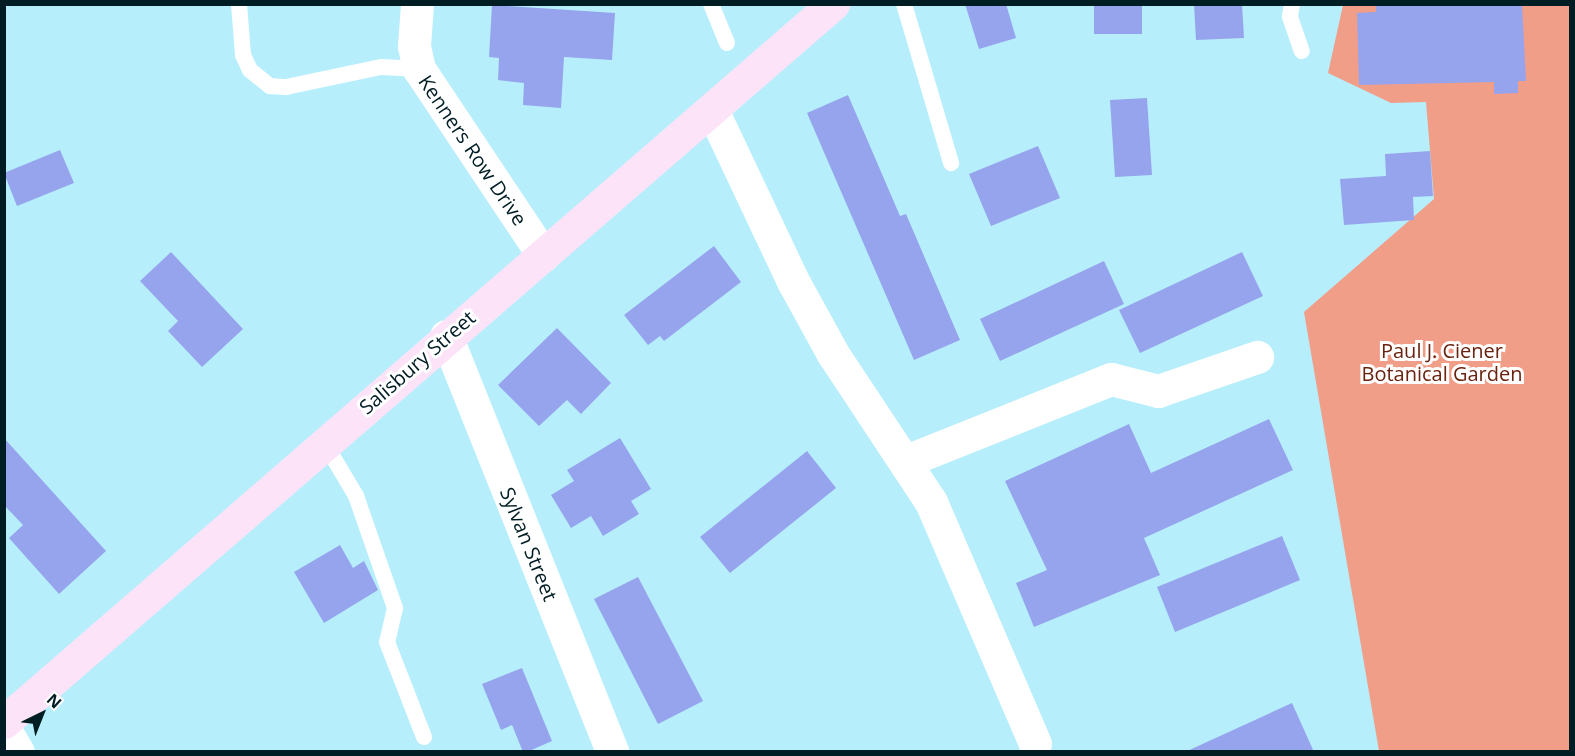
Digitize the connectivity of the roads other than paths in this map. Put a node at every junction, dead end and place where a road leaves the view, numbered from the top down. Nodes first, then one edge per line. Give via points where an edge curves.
1 (240, 4) edge
2 (417, 4) edge
3 (711, 4) edge
4 (833, 4) edge
5 (904, 4) edge
6 (1292, 4) edge
7 (727, 42) dead end
8 (1302, 51) dead end
9 (419, 69) junction
10 (713, 112) junction
11 (951, 163) dead end
12 (543, 255) junction
13 (446, 336) junction
14 (1257, 357) dead end
15 (324, 442) junction
16 (906, 461) junction
17 (4, 722) edge
18 (4, 728) edge
19 (424, 737) dead end
20 (1035, 744) dead end
21 (18, 752) edge
22 (612, 752) edge

1 - 9 lane via 243,55 250,70 270,86 286,87 381,67
2 - 9 street, Kenners Row Drive via 414,46
3 - 7 lane
4 - 10 main road, Salisbury Street
5 - 11 lane
6 - 8 lane via 1290,16
9 - 12 street, Kenners Row Drive
10 - 12 main road, Salisbury Street
10 - 16 street via 799,293 833,354
12 - 13 main road, Salisbury Street
13 - 15 main road, Salisbury Street
13 - 22 street, Sylvan Street
14 - 16 street via 1158,391 1111,379
15 - 17 main road, Salisbury Street
15 - 19 lane via 356,496 395,608 387,642
16 - 20 street via 931,502
18 - 21 street

